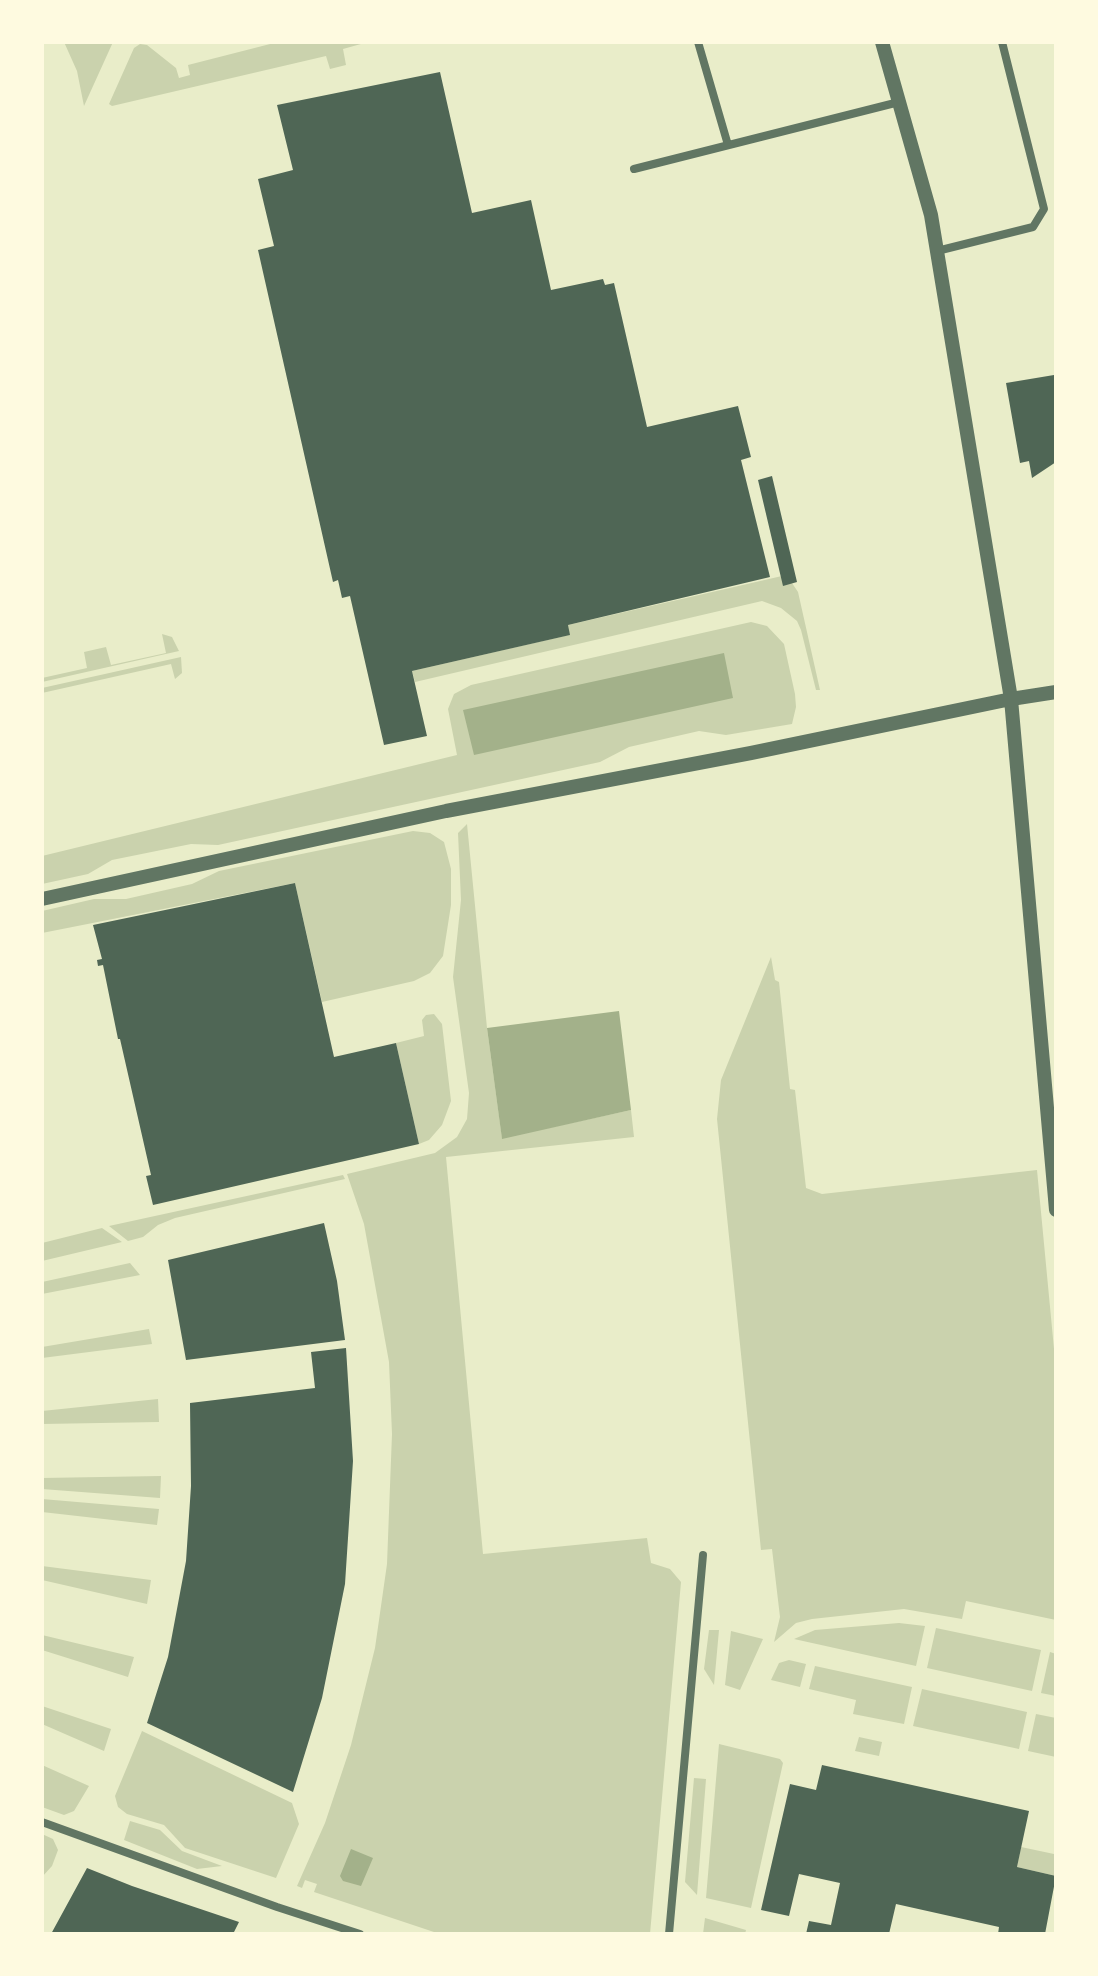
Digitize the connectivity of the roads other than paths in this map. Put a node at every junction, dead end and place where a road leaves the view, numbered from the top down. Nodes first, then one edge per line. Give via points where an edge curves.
1 (698, 42) edge
2 (882, 42) edge
3 (1002, 42) edge
4 (899, 102) junction
5 (728, 145) junction
6 (634, 169) dead end
7 (937, 251) junction
8 (1056, 692) edge
9 (1011, 699) junction
10 (42, 899) edge
11 (1056, 1210) edge
12 (703, 1555) dead end
13 (42, 1822) edge
14 (360, 1934) edge
15 (669, 1934) edge

1 - 5 street
2 - 4 street
3 - 7 street via 1044,209 1033,227
4 - 5 street
4 - 7 street
5 - 6 street
7 - 9 street
8 - 9 street
9 - 10 street via 446,811
9 - 11 street
12 - 15 street
13 - 14 street

